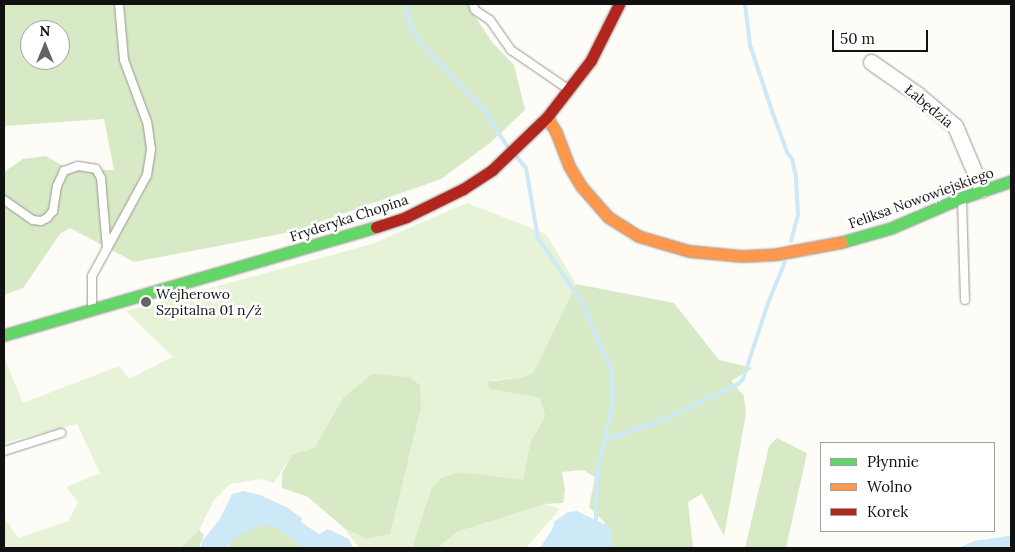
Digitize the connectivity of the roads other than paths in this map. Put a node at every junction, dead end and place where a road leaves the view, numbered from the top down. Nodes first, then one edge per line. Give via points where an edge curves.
1 (119, 4) edge
2 (473, 4) edge
3 (619, 4) edge
4 (871, 62) dead end
5 (570, 90) junction
6 (548, 117) junction
7 (1011, 181) edge
8 (982, 190) junction
9 (962, 198) junction
10 (4, 200) edge
11 (107, 250) junction
12 (965, 300) dead end
13 (92, 309) junction
14 (4, 335) edge
15 (61, 433) dead end
16 (4, 450) edge

1 - 11 lane via 124,60 147,122 152,149 147,175
2 - 5 lane via 475,10 490,20 510,50
3 - 5 street, Fryderyka Chopina via 591,60
4 - 8 street, Łabędzia via 955,126
5 - 6 street, Fryderyka Chopina
6 - 9 street, Feliksa Nowowiejskiego via 581,186 608,217 638,236 689,251 742,256 778,254 846,241 891,228
6 - 13 street, Fryderyka Chopina via 492,170 463,189 406,217
7 - 8 street, Feliksa Nowowiejskiego
8 - 9 street, Feliksa Nowowiejskiego
9 - 12 lane
10 - 11 lane via 33,220 41,221 48,218 53,210 57,186 64,172 78,166 96,169 101,178
11 - 13 lane via 92,276
13 - 14 street, Fryderyka Chopina
15 - 16 lane

